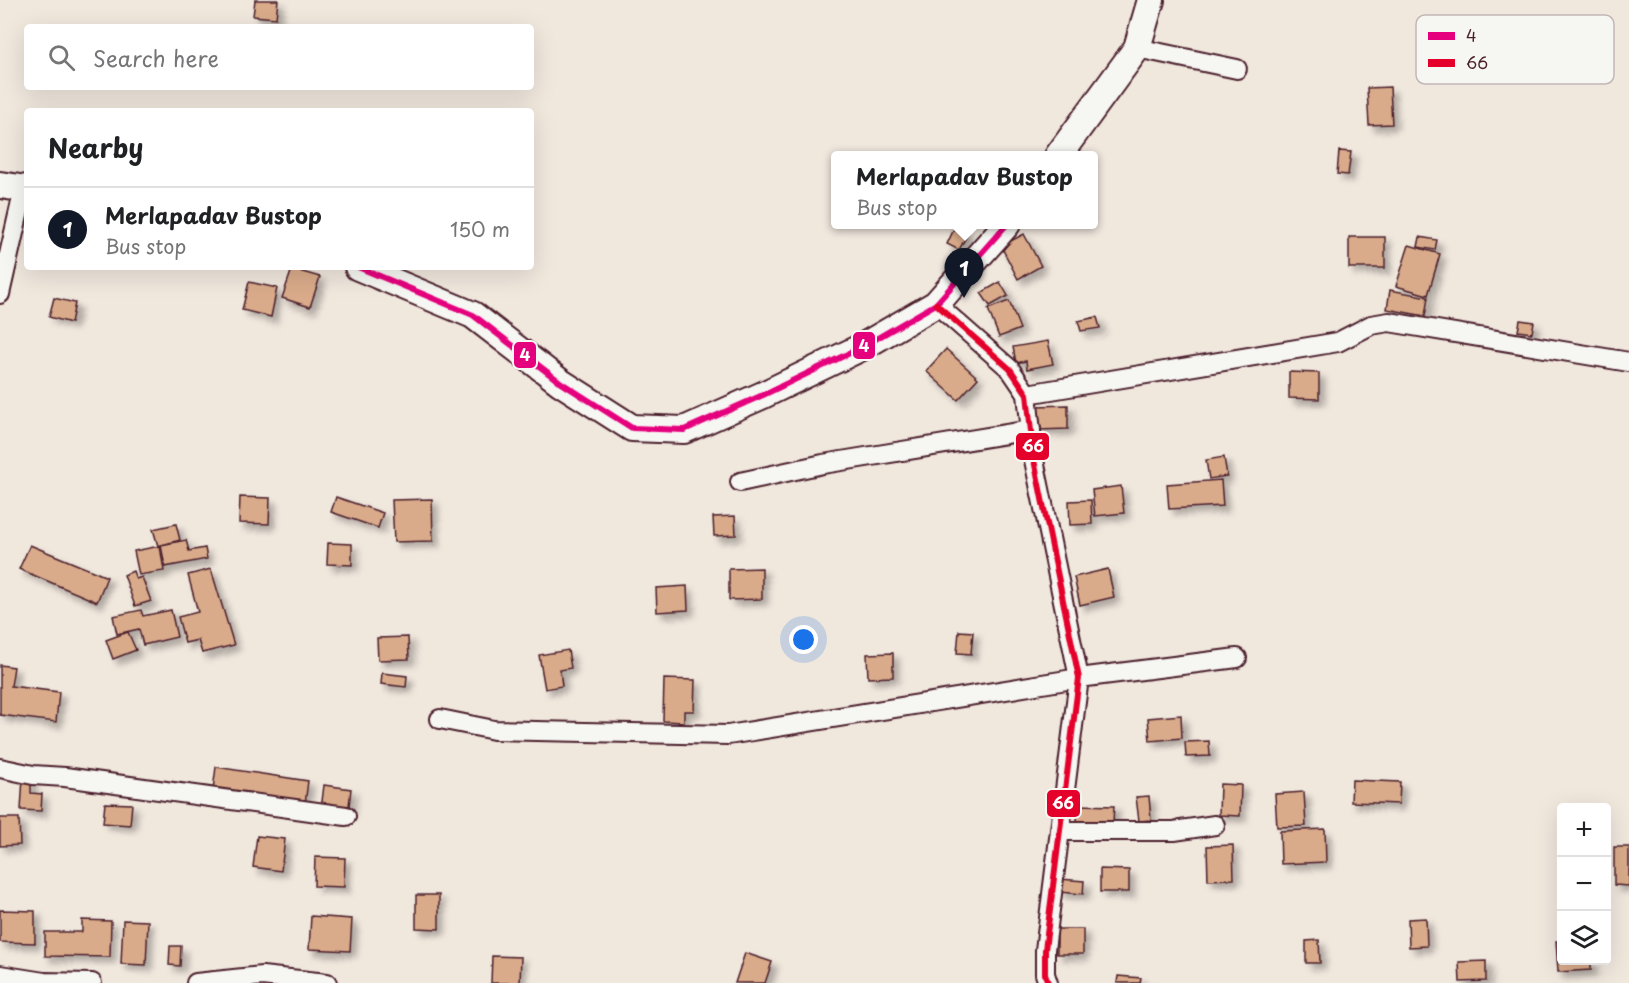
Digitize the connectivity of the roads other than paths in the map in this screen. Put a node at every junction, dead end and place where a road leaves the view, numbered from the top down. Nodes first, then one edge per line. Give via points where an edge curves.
1 (1151, 0) edge
2 (1137, 48) junction
3 (1237, 69) dead end
4 (1062, 151) edge
5 (17, 188) edge
6 (1003, 229) edge
7 (365, 270) edge
8 (0, 294) edge
9 (936, 304) junction
10 (1629, 362) edge
11 (1027, 394) junction
12 (1031, 430) junction
13 (740, 482) dead end
14 (1237, 658) dead end
15 (1079, 678) junction
16 (440, 719) dead end
17 (0, 768) edge
18 (346, 816) dead end
19 (1215, 825) dead end
20 (1060, 831) junction
21 (0, 975) edge
22 (92, 983) edge
23 (196, 983) edge
24 (327, 983) edge
25 (1048, 983) edge

1 - 2 main road
2 - 3 street
2 - 4 main road
5 - 8 street
6 - 9 main road
7 - 9 main road via 473,315 560,382 632,428 684,430 862,347
9 - 11 street via 1010,369
10 - 11 street via 1389,322 1371,325 1338,342
11 - 12 street
12 - 13 street via 823,464
12 - 15 street
14 - 15 street
15 - 16 street via 728,735 494,730
15 - 20 street
17 - 18 street
19 - 20 street via 1174,831
20 - 25 street via 1045,950
21 - 22 street via 44,982
23 - 24 street via 262,976

